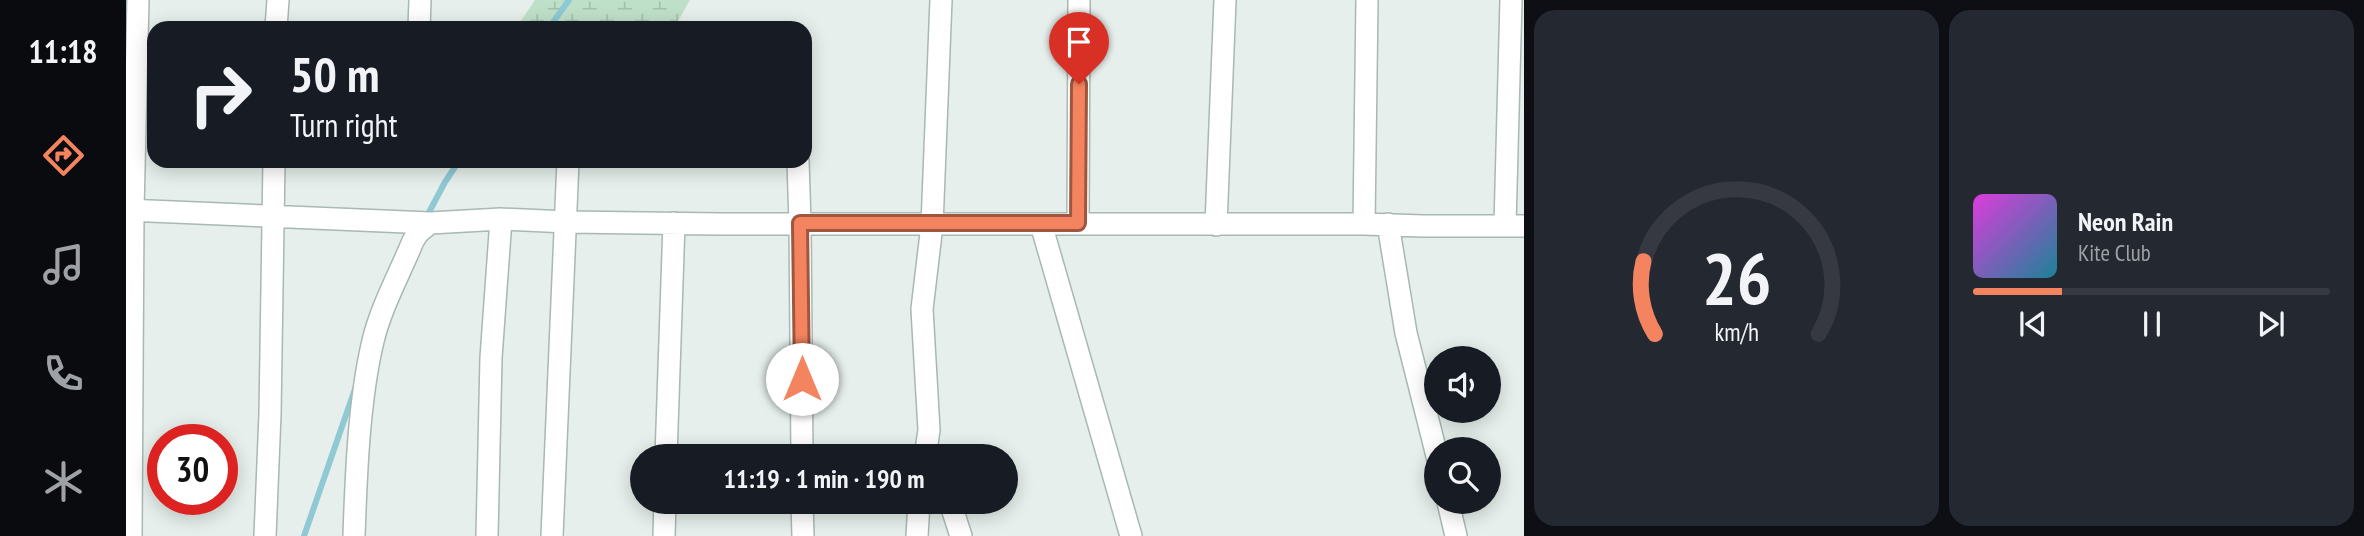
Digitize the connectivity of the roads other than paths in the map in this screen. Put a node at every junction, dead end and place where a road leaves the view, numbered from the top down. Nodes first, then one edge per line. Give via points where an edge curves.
1 (138, 0) edge
2 (278, 0) edge
3 (420, 0) edge
4 (941, 0) edge
5 (1079, 0) edge
6 (1225, 0) edge
7 (1367, 0) edge
8 (1511, 0) edge
9 (276, 21) edge
10 (419, 21) edge
11 (274, 168) edge
12 (568, 168) edge
13 (798, 168) edge
14 (130, 210) edge
15 (273, 216) junction
16 (501, 219) junction
17 (567, 222) junction
18 (430, 223) junction
19 (674, 223) junction
20 (800, 223) junction
21 (1078, 223) junction
22 (1041, 224) junction
23 (1364, 224) junction
24 (1388, 224) junction
25 (932, 225) junction
26 (1216, 225) junction
27 (1514, 226) edge
28 (929, 430) junction
29 (1432, 437) edge
30 (666, 444) edge
31 (802, 444) edge
32 (927, 444) edge
33 (933, 444) edge
34 (665, 514) edge
35 (802, 514) edge
36 (918, 514) edge
37 (954, 514) edge
38 (1451, 514) edge
39 (131, 536) edge
40 (265, 536) edge
41 (354, 536) edge
42 (486, 536) edge
43 (552, 536) edge
44 (664, 536) edge
45 (803, 536) edge
46 (917, 536) edge
47 (961, 536) edge
48 (1131, 536) edge
49 (1457, 536) edge

1 - 14 street
2 - 9 street
3 - 10 street
4 - 25 street
5 - 21 street
6 - 26 street
7 - 23 street
8 - 27 street
11 - 15 street
12 - 17 street
13 - 20 street
14 - 15 street
14 - 39 street
15 - 18 street
15 - 40 street
16 - 17 street
16 - 18 street
16 - 42 street
17 - 19 street
17 - 43 street
18 - 41 street via 413,241 373,340
19 - 20 street
19 - 30 street
20 - 25 street
20 - 31 street
21 - 22 street
21 - 26 street
22 - 25 street
22 - 48 street
23 - 24 street
23 - 26 street
24 - 27 street
24 - 29 street via 1406,333
25 - 28 street via 922,309
28 - 32 street
28 - 33 street
34 - 44 street
35 - 45 street
36 - 46 street
37 - 47 street
38 - 49 street

